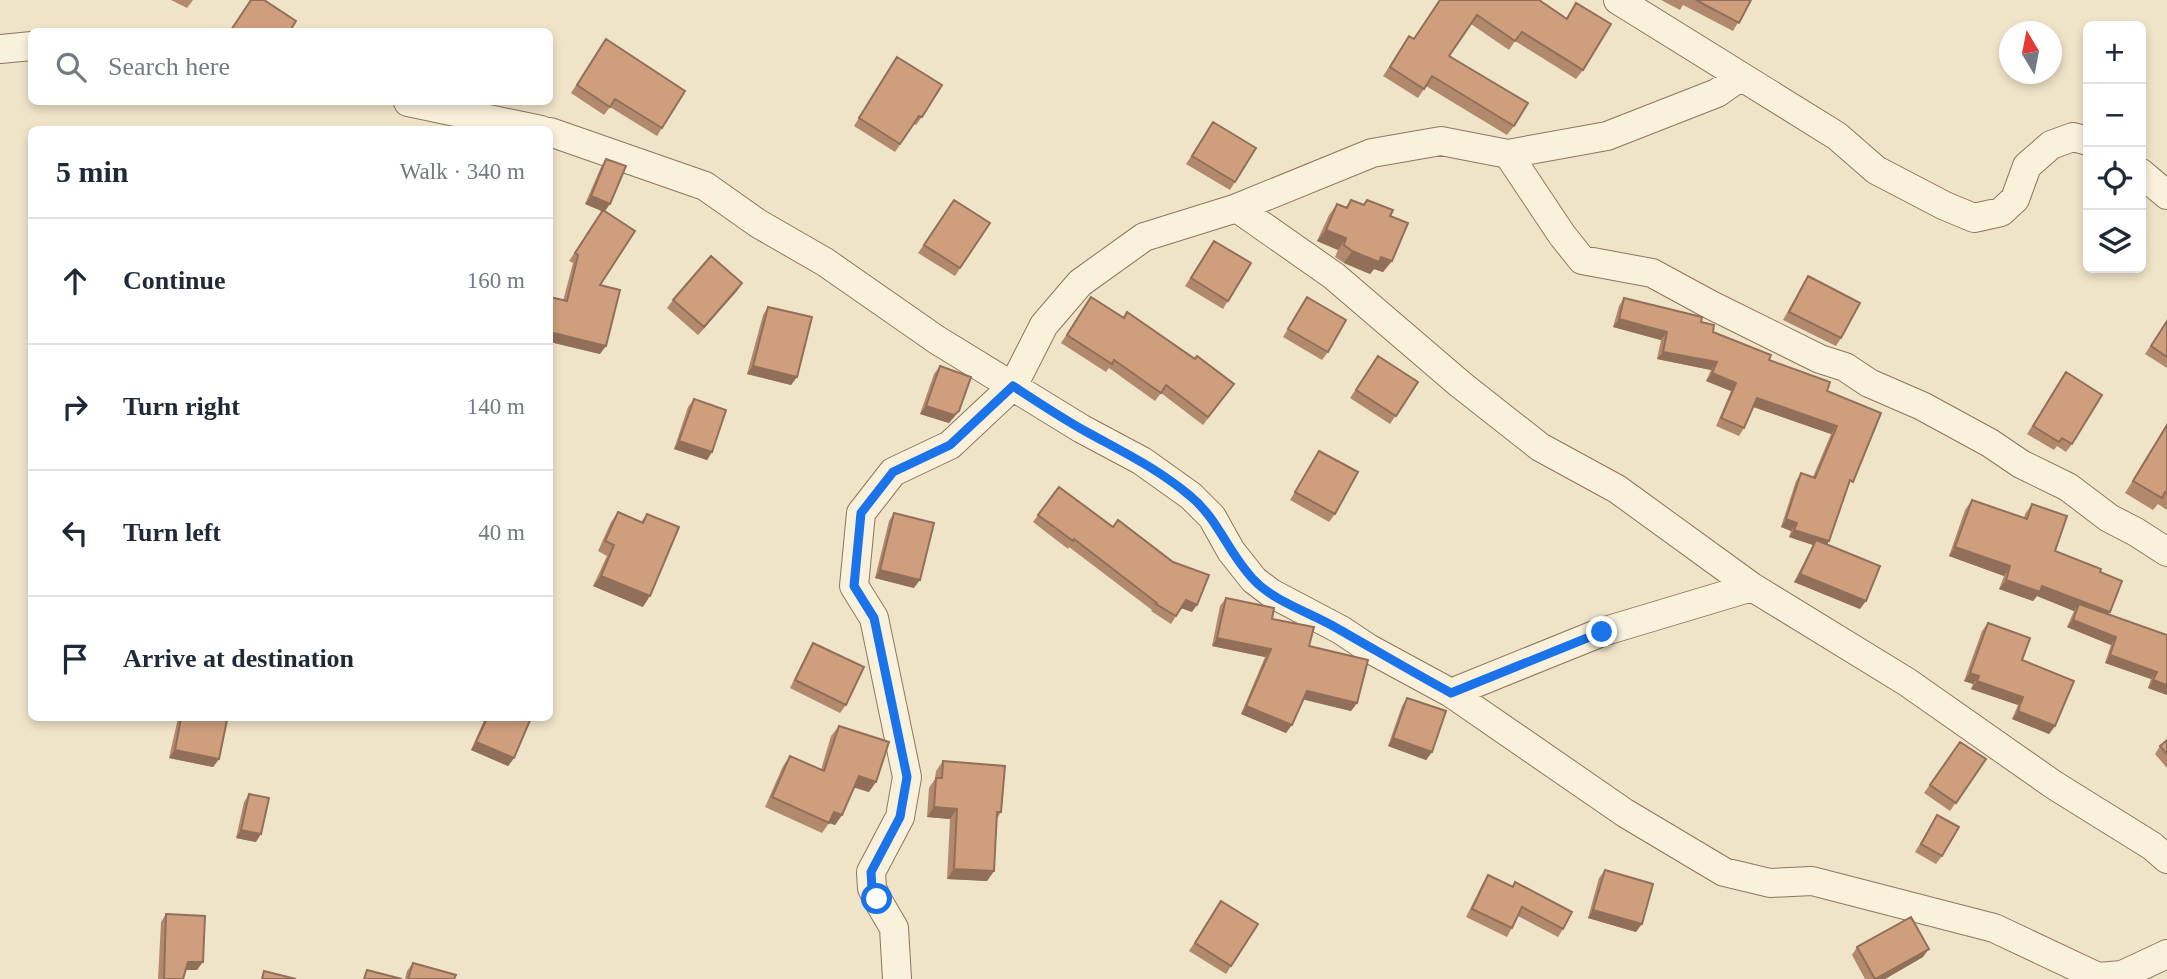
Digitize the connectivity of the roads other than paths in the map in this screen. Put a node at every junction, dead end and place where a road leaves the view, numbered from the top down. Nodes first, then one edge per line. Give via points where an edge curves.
1 (1618, 0) edge
2 (28, 46) edge
3 (0, 49) edge
4 (1740, 76) junction
5 (422, 105) edge
6 (522, 126) edge
7 (553, 133) edge
8 (2083, 140) edge
9 (1508, 154) junction
10 (2146, 177) edge
11 (2167, 195) edge
12 (1237, 208) junction
13 (1013, 386) junction
14 (2167, 552) edge
15 (1752, 587) junction
16 (1451, 693) junction
17 (2167, 859) edge
18 (2167, 954) edge
19 (897, 979) edge

1 - 4 street
2 - 3 street
4 - 8 street via 1837,136 1876,170 1974,218 2001,212 2015,199 2027,166 2051,145 2073,137
4 - 9 street via 1717,93 1607,136
5 - 6 street
7 - 13 street via 705,186
9 - 12 street via 1441,141 1372,153
9 - 14 street via 1582,260 1652,273 1820,359 1845,367 2068,487
10 - 11 street
12 - 13 street via 1144,237 1080,283 1044,325
12 - 15 street via 1334,276 1540,447 1617,489
13 - 16 street via 1142,461 1191,496 1212,517 1254,580 1271,593
13 - 19 street via 950,445 893,472 861,513 854,586 874,618 907,777 900,817 871,872 872,888 894,928
15 - 16 street via 1602,632
15 - 17 street via 1907,682
16 - 18 street via 1625,813 1724,872 1770,883 1812,881 1968,921 2098,977 2122,975

